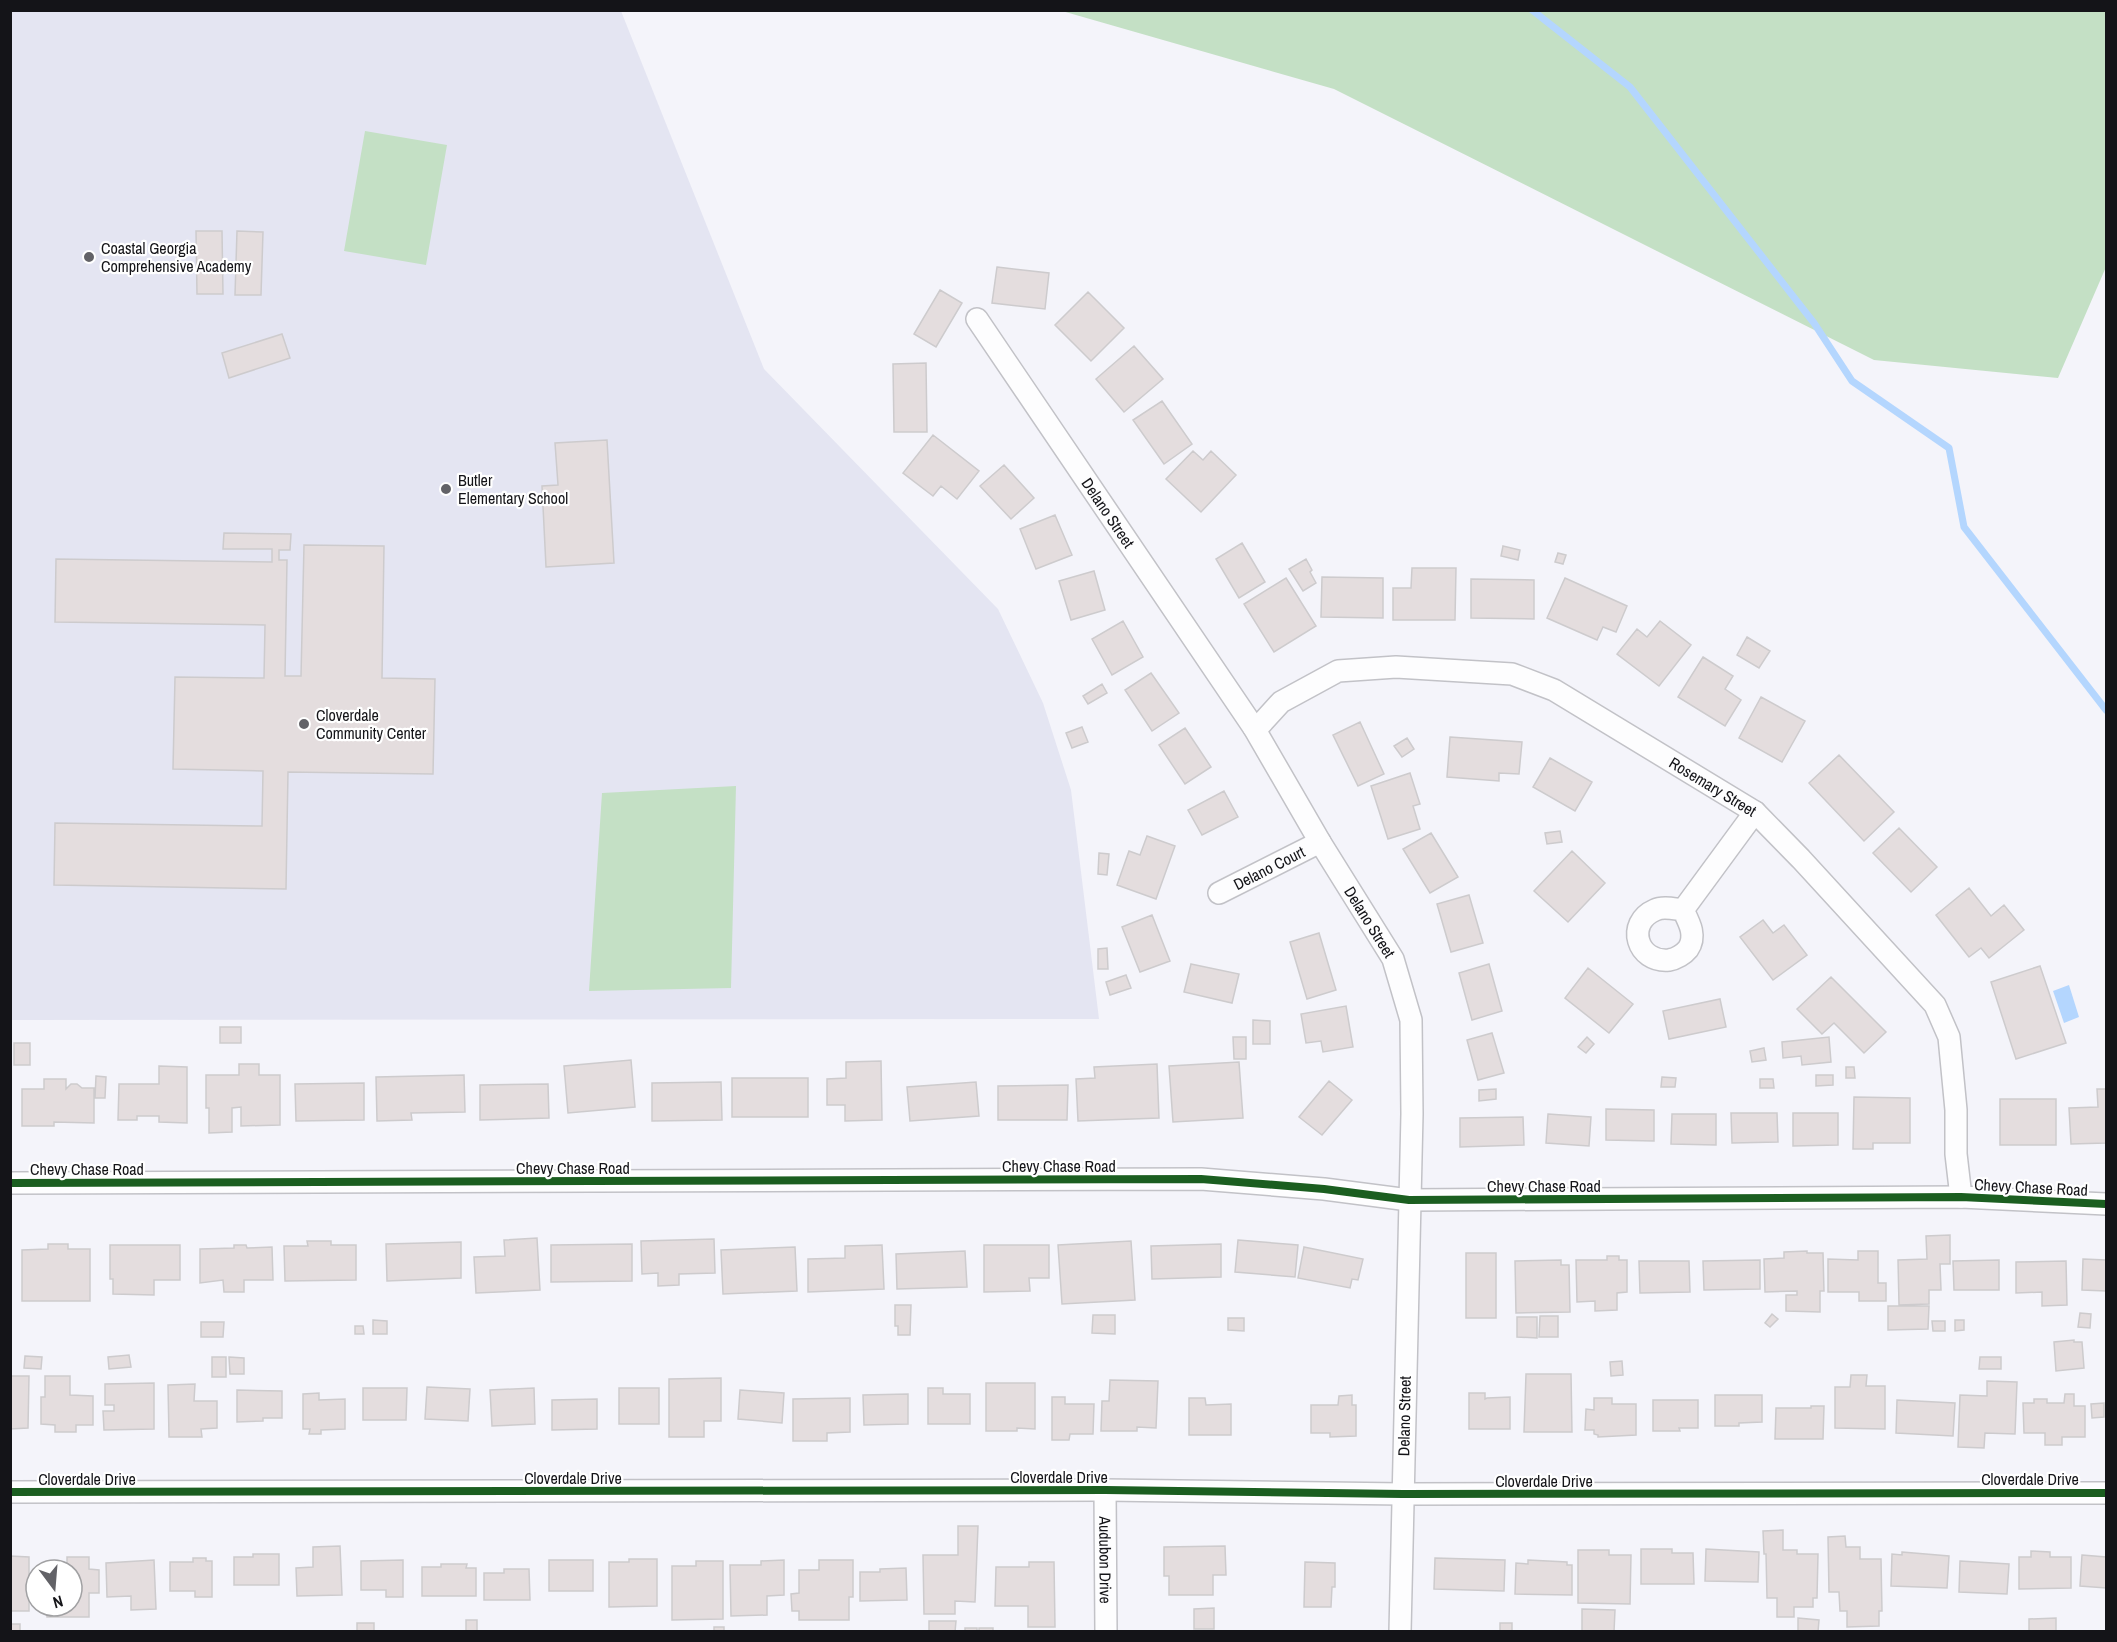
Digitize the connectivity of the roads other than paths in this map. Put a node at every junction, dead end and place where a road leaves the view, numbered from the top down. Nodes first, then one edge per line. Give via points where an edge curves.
1 (977, 319) dead end
2 (1254, 728) junction
3 (1755, 812) junction
4 (1320, 842) junction
5 (1219, 893) dead end
6 (1683, 910) dead end
7 (10, 1183) edge
8 (1961, 1197) junction
9 (1409, 1200) junction
10 (2106, 1204) edge
11 (1105, 1490) junction
12 (10, 1492) edge
13 (2106, 1493) edge
14 (1402, 1494) junction
15 (1106, 1632) edge
16 (1400, 1632) edge

1 - 2 street, Delano Street
2 - 3 street, Rosemary Street via 1281,702 1338,671 1396,667 1512,674 1554,690
2 - 4 street, Delano Street
3 - 6 street
3 - 8 street, Rosemary Street via 1935,1005 1949,1037
4 - 5 street, Delano Court
4 - 9 street, Delano Street via 1393,959 1411,1020
7 - 9 street, Chevy Chase Road via 1201,1179
8 - 9 street, Chevy Chase Road
8 - 10 street, Chevy Chase Road
9 - 14 street, Delano Street
11 - 12 street, Cloverdale Drive
11 - 14 street, Cloverdale Drive
11 - 15 street, Audubon Drive
13 - 14 street, Cloverdale Drive
14 - 16 street, Delano Street

